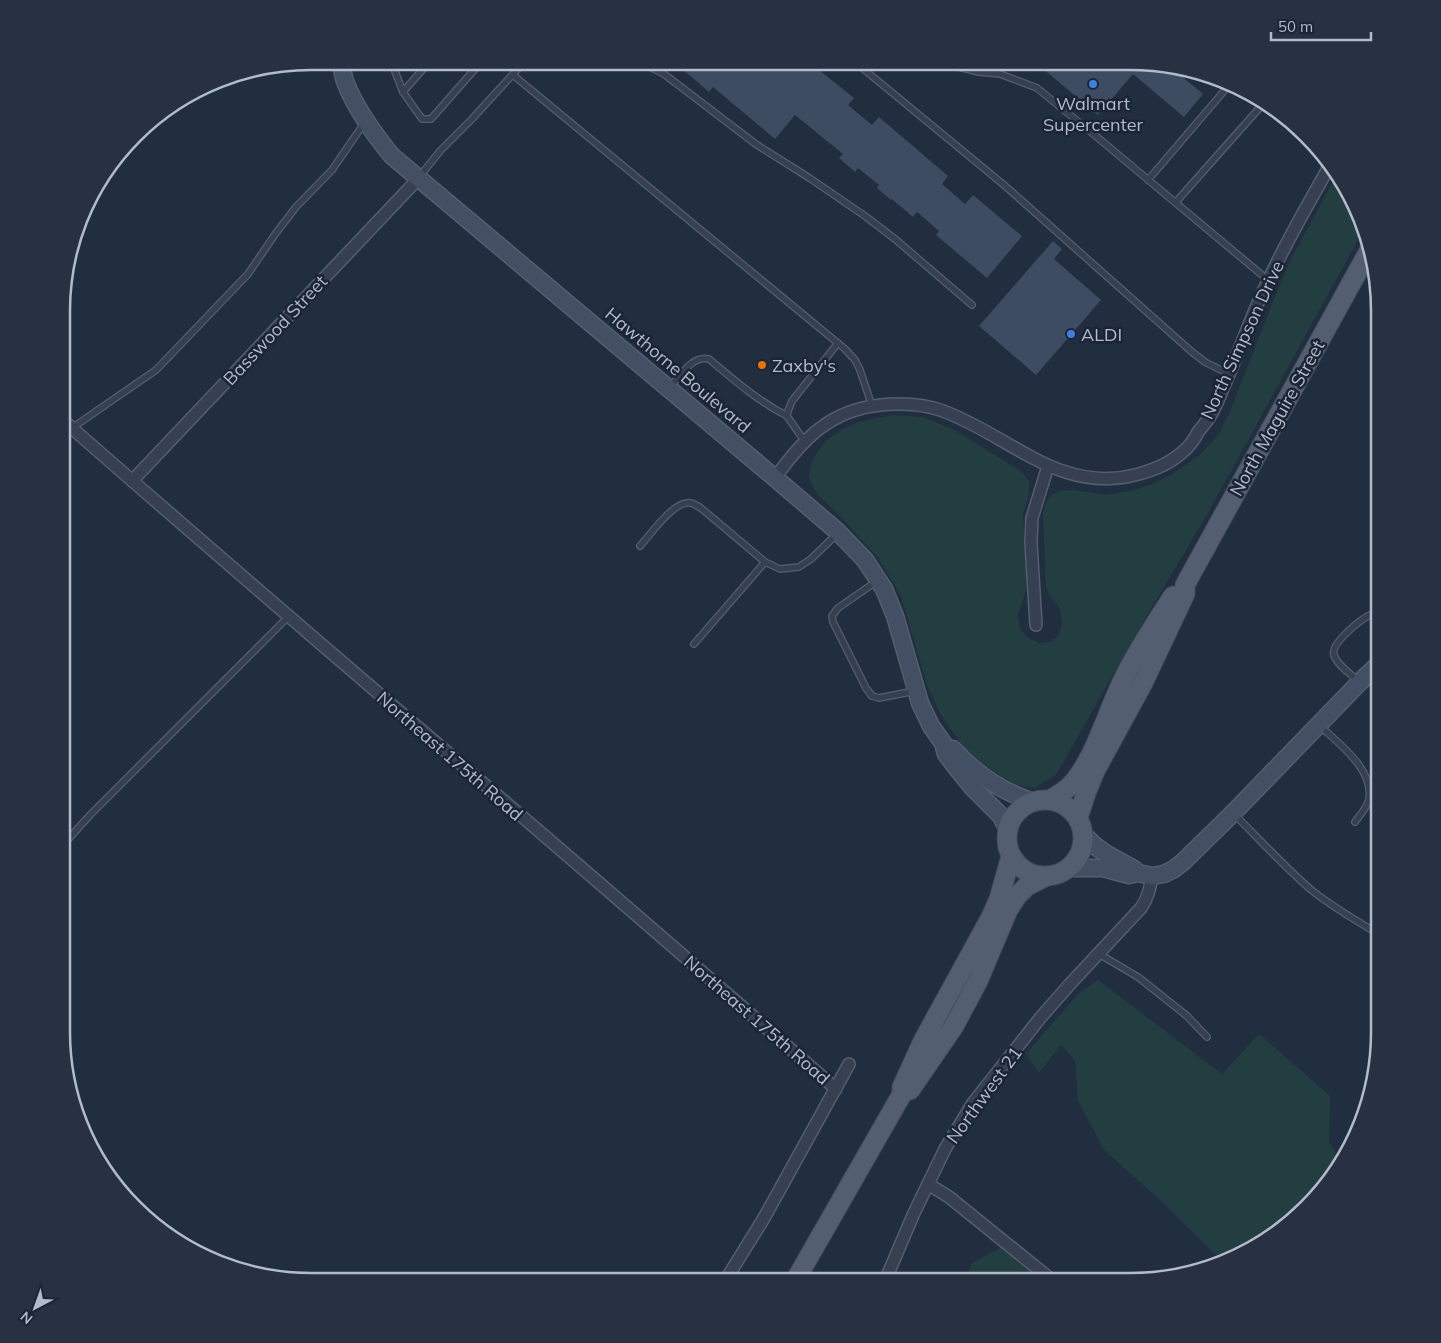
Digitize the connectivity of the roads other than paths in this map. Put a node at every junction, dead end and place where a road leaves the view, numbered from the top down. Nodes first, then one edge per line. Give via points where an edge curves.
1 (343, 70) edge
2 (394, 70) edge
3 (422, 70) edge
4 (474, 70) edge
5 (517, 70) edge
6 (655, 70) edge
7 (865, 70) edge
8 (970, 70) edge
9 (513, 75) junction
10 (1225, 90) edge
11 (403, 92) junction
12 (1259, 107) edge
13 (366, 121) junction
14 (1326, 172) edge
15 (418, 179) junction
16 (1148, 180) junction
17 (1176, 202) junction
18 (1365, 258) edge
19 (1268, 280) junction
20 (972, 306) dead end
21 (838, 343) junction
22 (1229, 374) junction
23 (669, 389) junction
24 (872, 406) junction
25 (787, 416) junction
26 (70, 424) edge
27 (70, 427) edge
28 (805, 442) junction
29 (1048, 466) junction
30 (775, 478) junction
31 (132, 481) junction
32 (838, 532) junction
33 (640, 546) dead end
34 (765, 562) junction
35 (878, 580) junction
36 (1185, 585) junction
37 (1371, 615) edge
38 (288, 617) junction
39 (1036, 625) dead end
40 (694, 644) dead end
41 (1371, 672) edge
42 (1360, 682) junction
43 (917, 691) junction
44 (1318, 724) junction
45 (943, 743) junction
46 (1042, 801) junction
47 (1233, 813) junction
48 (1355, 822) dead end
49 (1081, 826) junction
50 (1008, 830) junction
51 (70, 837) edge
52 (1012, 856) junction
53 (1070, 868) junction
54 (1145, 874) junction
55 (1046, 877) junction
56 (1371, 930) edge
57 (1099, 954) junction
58 (1207, 1037) dead end
59 (849, 1064) dead end
60 (836, 1089) junction
61 (902, 1094) junction
62 (928, 1184) junction
63 (730, 1273) edge
64 (800, 1273) edge
65 (888, 1273) edge
66 (1043, 1273) edge

1 - 13 street, Hawthorne Boulevard via 345,82
2 - 11 lane
3 - 11 lane
4 - 11 lane via 431,119 422,119
5 - 9 lane
6 - 20 lane via 756,145 865,216
7 - 22 lane via 1004,185 1192,352
8 - 16 lane via 1000,74 1037,88
9 - 15 lane via 441,150
9 - 21 lane
10 - 16 lane
12 - 17 lane
13 - 15 street, Hawthorne Boulevard via 392,156
13 - 26 lane via 332,170 296,207 248,274 156,370
14 - 19 street, North Simpson Drive
15 - 23 street, Hawthorne Boulevard
15 - 31 street, Basswood Street
16 - 17 lane
17 - 19 lane
18 - 36 main road, North Maguire Street
19 - 22 street, North Simpson Drive
21 - 24 lane via 855,360
21 - 25 lane via 792,401
22 - 29 street, North Simpson Drive via 1212,413 1188,447 1172,461 1124,478 1099,479 1068,474
23 - 25 lane via 693,362 703,358 769,407
23 - 30 street, Hawthorne Boulevard
24 - 28 street, North Simpson Drive via 846,412
24 - 29 street, North Simpson Drive via 897,404 942,411
25 - 28 lane
27 - 31 street, Northeast 175th Road
28 - 30 street, North Simpson Drive
29 - 39 street via 1032,518
30 - 32 street, Hawthorne Boulevard
31 - 38 street, Northeast 175th Road
32 - 34 lane via 812,559 799,567 780,569
32 - 35 street, Hawthorne Boulevard via 865,560
33 - 34 lane via 672,510 691,502
34 - 40 lane
35 - 43 street, Hawthorne Boulevard via 895,616
35 - 43 lane via 838,608 832,616 834,622 872,696 879,698
36 - 46 main road, North Maguire Street via 1178,589 1134,658 1081,771 1069,787
36 - 49 main road, North Maguire Street via 1185,594 1143,683 1095,771 1086,793
37 - 42 lane via 1337,643 1333,654
38 - 51 lane
38 - 60 street, Northeast 175th Road
41 - 42 street
42 - 44 street
43 - 45 street, Hawthorne Boulevard via 931,726
44 - 47 street
44 - 48 lane via 1348,752 1366,777 1368,800
45 - 46 street, Hawthorne Boulevard via 987,781 1015,796
45 - 50 street, Hawthorne Boulevard via 946,754 1001,816
46 - 49 main road via 1072,811
46 - 50 main road via 1019,812
47 - 54 street via 1183,862 1164,874
47 - 56 lane via 1310,889
49 - 53 main road via 1080,852
49 - 54 street via 1105,853
50 - 52 main road
52 - 55 main road via 1022,868
52 - 61 main road via 991,917 923,1041 902,1086
53 - 54 street via 1103,868 1129,875
53 - 55 main road
54 - 57 street, Northwest 21 via 1150,890 1146,900
55 - 61 main road via 1027,886 1017,896 954,1026 910,1090
57 - 58 lane via 1138,977 1187,1016
57 - 62 street, Northwest 21 via 1041,1017 974,1103 945,1149
59 - 60 street
60 - 63 street
61 - 64 main road
62 - 65 street, Northwest 21
62 - 66 street via 949,1197

